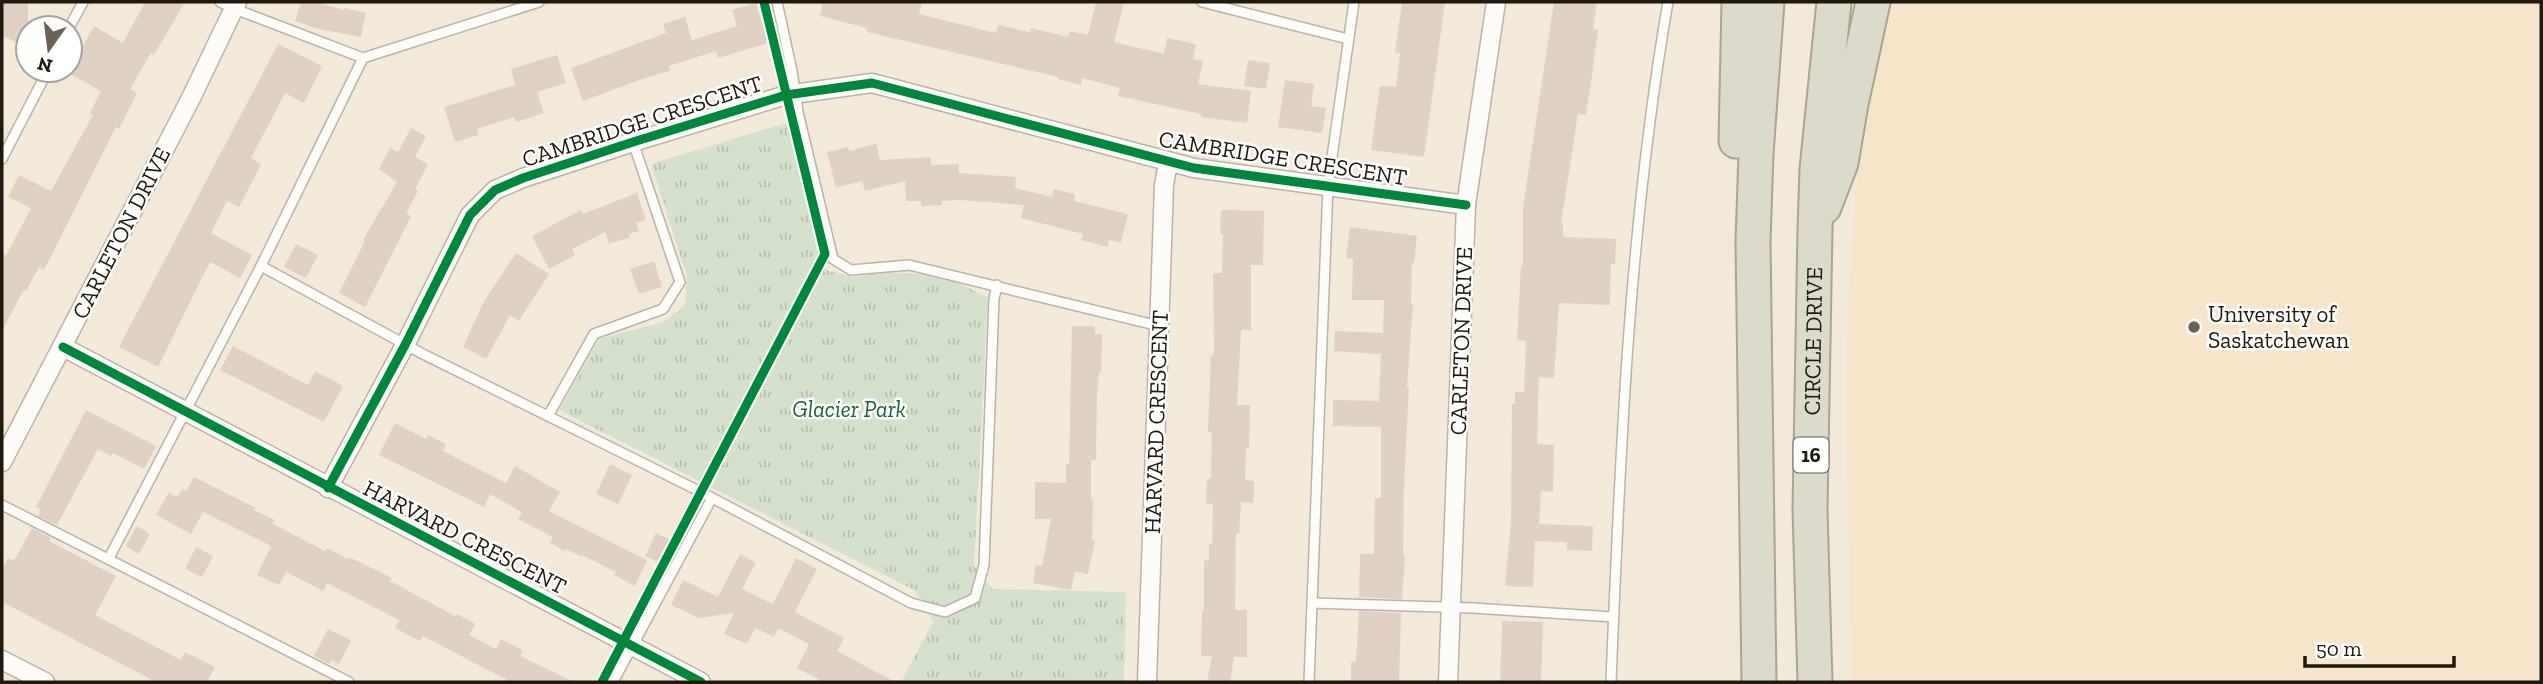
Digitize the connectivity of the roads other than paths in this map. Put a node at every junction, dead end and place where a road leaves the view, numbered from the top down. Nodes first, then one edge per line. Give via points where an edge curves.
1 (538, 2) edge
2 (777, 2) edge
3 (1202, 2) edge
4 (1354, 2) edge
5 (1496, 2) edge
6 (1668, 2) edge
7 (1739, 2) edge
8 (1768, 2) edge
9 (1834, 2) edge
10 (1874, 2) edge
11 (231, 4) edge
12 (1348, 39) junction
13 (363, 58) junction
14 (41, 84) edge
15 (796, 93) junction
16 (633, 142) junction
17 (2, 159) edge
18 (1168, 163) junction
19 (1328, 185) junction
20 (1466, 205) junction
21 (1815, 229) junction
22 (1753, 241) junction
23 (261, 266) junction
24 (997, 285) junction
25 (1158, 326) junction
26 (405, 345) junction
27 (62, 347) junction
28 (185, 412) junction
29 (548, 416) junction
30 (2, 462) edge
31 (328, 488) junction
32 (712, 498) junction
33 (2, 505) edge
34 (109, 558) junction
35 (1312, 603) junction
36 (1451, 608) junction
37 (1613, 617) junction
38 (632, 646) junction
39 (2, 660) edge
40 (45, 682) edge
41 (349, 682) edge
42 (613, 682) edge
43 (701, 682) edge
44 (1147, 682) edge
45 (1309, 682) edge
46 (1448, 682) edge
47 (1611, 682) edge
48 (1759, 682) edge
49 (1815, 682) edge

1 - 13 lane
2 - 15 lane
3 - 12 lane
4 - 12 lane
5 - 20 street, CARLETON DRIVE
6 - 37 lane via 1637,248 1620,451
7 - 22 highway via 1737,200 1740,220
8 - 22 highway
9 - 21 highway, CIRCLE DRIVE / 16
10 - 21 highway via 1842,163
11 - 13 lane
11 - 27 street, CARLETON DRIVE
12 - 19 lane
13 - 23 lane
14 - 17 lane
15 - 16 street, CAMBRIDGE CRESCENT
15 - 18 street, CAMBRIDGE CRESCENT via 872,83
15 - 24 lane via 833,259 851,270 909,265
16 - 26 street, CAMBRIDGE CRESCENT via 495,190 470,215
16 - 29 lane via 680,282 663,309 594,334
18 - 19 street, CAMBRIDGE CRESCENT
18 - 25 street, HARVARD CRESCENT
19 - 20 street, CAMBRIDGE CRESCENT
19 - 35 lane
20 - 36 street, CARLETON DRIVE
21 - 49 highway, CIRCLE DRIVE / 16 via 1810,510
22 - 48 highway
23 - 26 lane
23 - 28 lane
24 - 25 lane
24 - 32 lane via 984,565 975,598 945,612 911,603
25 - 44 street, HARVARD CRESCENT
26 - 29 lane
26 - 31 street, CAMBRIDGE CRESCENT
27 - 28 street, HARVARD CRESCENT
27 - 30 street, CARLETON DRIVE
28 - 31 street, HARVARD CRESCENT
28 - 34 lane
29 - 32 lane
31 - 38 street, HARVARD CRESCENT
32 - 38 lane
33 - 34 lane
34 - 41 lane
35 - 36 lane
35 - 45 lane
36 - 37 lane
36 - 46 street, CARLETON DRIVE
37 - 47 lane
38 - 42 lane
38 - 43 street, HARVARD CRESCENT
39 - 40 street

